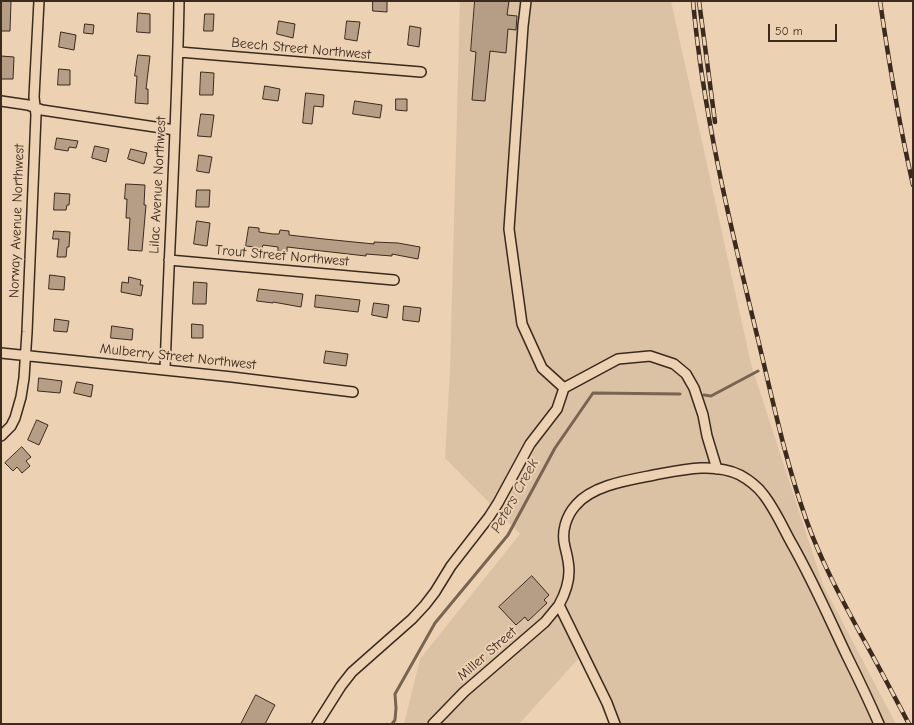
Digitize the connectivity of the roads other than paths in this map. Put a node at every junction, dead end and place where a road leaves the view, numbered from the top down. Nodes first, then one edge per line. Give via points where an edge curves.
1 (39, 1) edge
2 (179, 1) edge
3 (526, 1) edge
4 (179, 52) junction
5 (421, 72) dead end
6 (1, 101) edge
7 (34, 107) junction
8 (175, 130) junction
9 (169, 260) junction
10 (394, 280) dead end
11 (1, 353) edge
12 (26, 356) junction
13 (165, 370) junction
14 (564, 388) junction
15 (353, 392) dead end
16 (1, 436) edge
17 (718, 469) junction
18 (559, 605) junction
19 (317, 724) edge
20 (433, 724) edge
21 (615, 724) edge
22 (879, 724) edge

1 - 7 street, Norway Avenue Northwest
2 - 4 street, Lilac Avenue Northwest
3 - 14 street via 522,26 509,229 522,324 542,368
4 - 5 street, Beech Street Northwest
4 - 8 street, Lilac Avenue Northwest
6 - 7 street
7 - 8 street
7 - 12 street, Norway Avenue Northwest via 36,115
8 - 9 street, Lilac Avenue Northwest
9 - 10 street, Trout Street Northwest
9 - 13 street, Lilac Avenue Northwest
11 - 12 street, Mulberry Street Northwest
12 - 13 street, Mulberry Street Northwest
12 - 16 street, Norway Avenue Northwest via 17,412 11,426
13 - 15 street, Mulberry Street Northwest
14 - 17 street via 618,359 650,356 674,364 690,381 703,415
14 - 19 street via 557,409 530,444 498,503 435,592 412,619 352,672
17 - 18 street, Miller Street via 677,471 625,480 586,496 576,504 564,525 569,570 565,594
17 - 22 street, Miller Street via 747,479 767,499 822,601
18 - 20 street, Miller Street via 545,622 464,692
18 - 21 street

